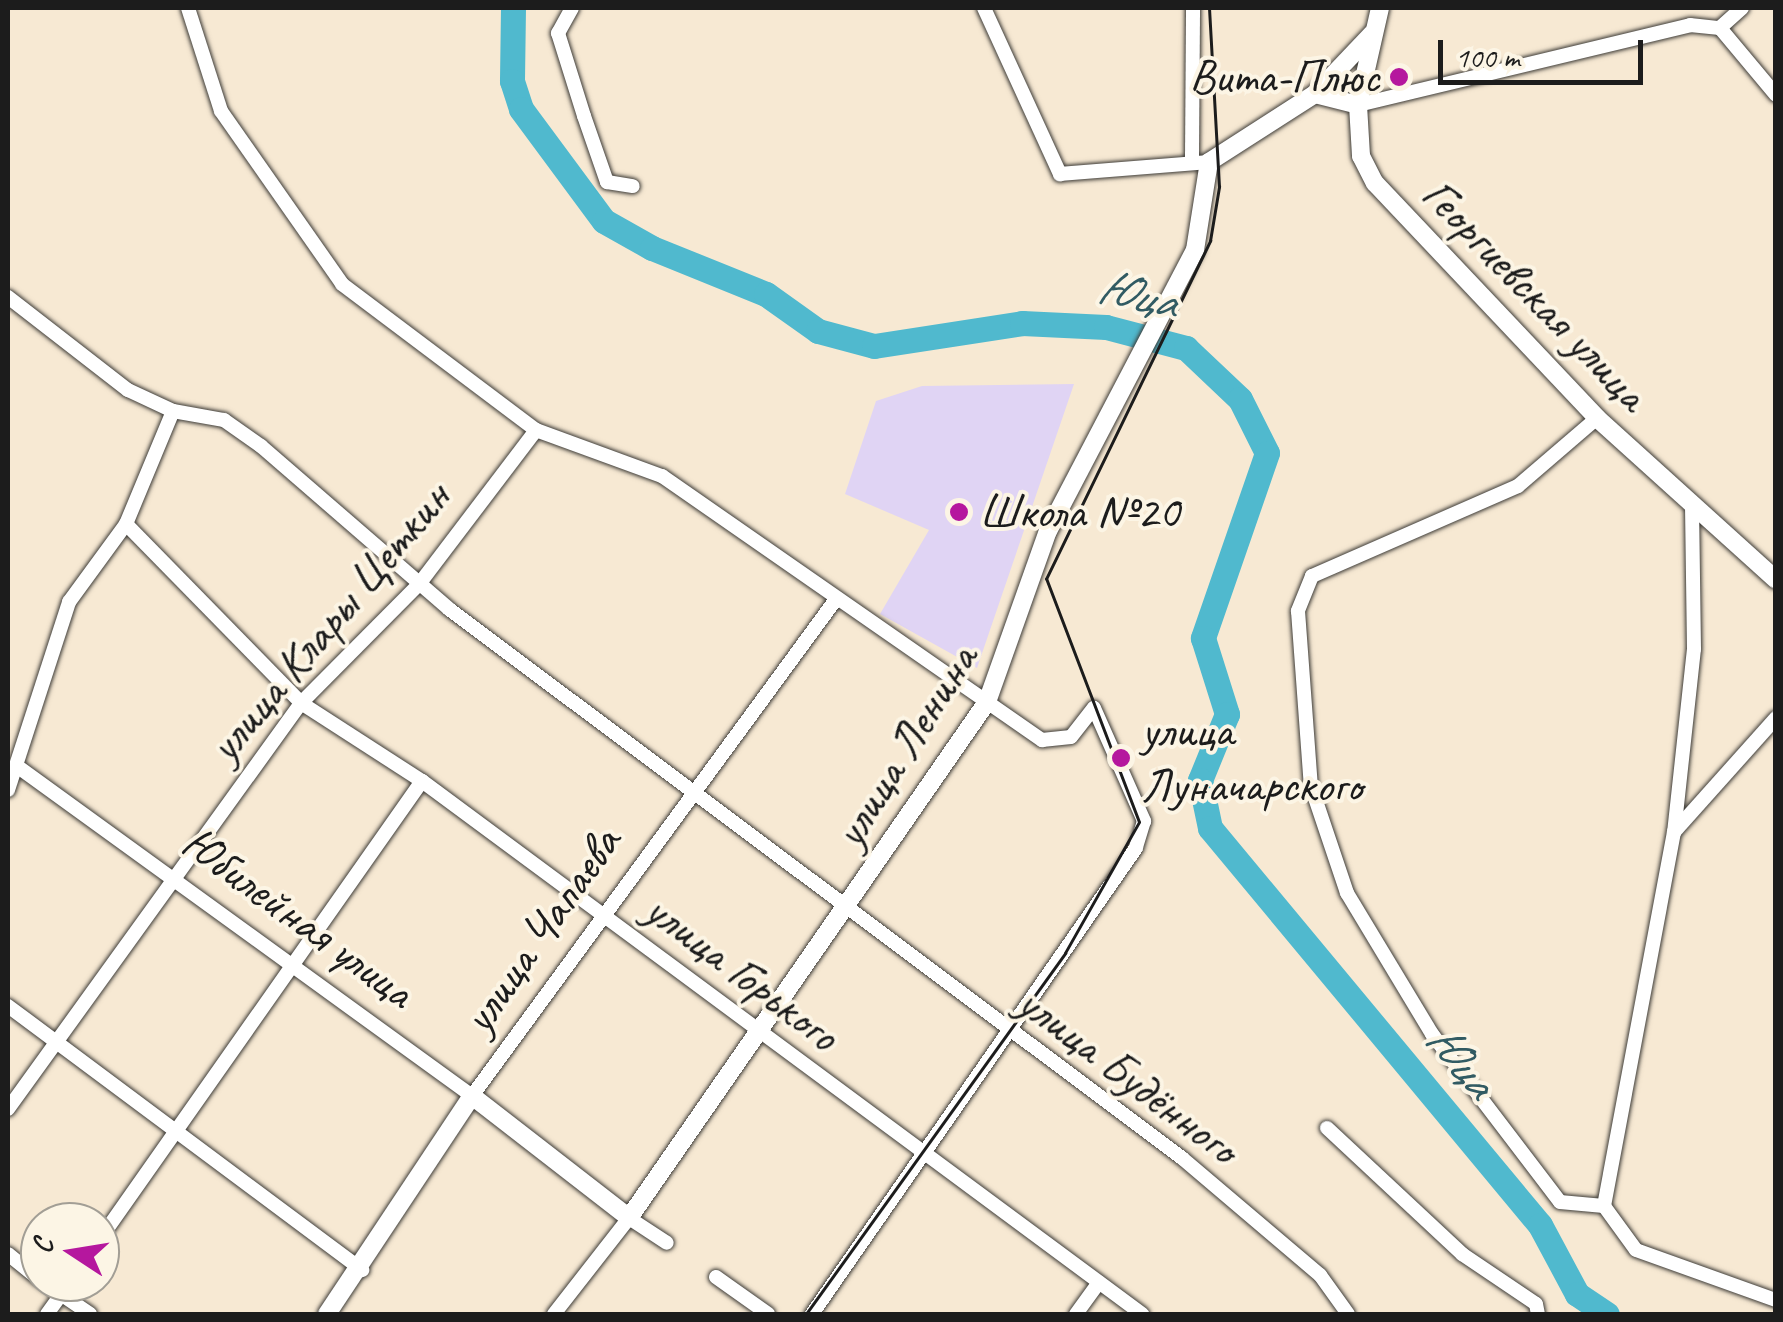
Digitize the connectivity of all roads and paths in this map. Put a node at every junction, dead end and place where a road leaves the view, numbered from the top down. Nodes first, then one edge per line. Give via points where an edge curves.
1 (188, 8) edge
2 (572, 8) edge
3 (984, 8) edge
4 (1193, 8) edge
5 (1380, 8) edge
6 (1742, 8) edge
7 (1720, 28) junction
8 (1372, 34) junction
9 (1315, 94) junction
10 (1776, 95) edge
11 (1358, 106) junction
12 (1200, 160) junction
13 (633, 186) dead end
14 (8, 297) edge
15 (173, 411) junction
16 (1596, 418) junction
17 (536, 430) junction
18 (1692, 508) junction
19 (126, 524) junction
20 (1776, 580) edge
21 (420, 584) junction
22 (834, 602) junction
23 (988, 702) junction
24 (300, 703) junction
25 (1776, 718) edge
26 (22, 770) junction
27 (422, 781) junction
28 (8, 790) edge
29 (689, 792) junction
30 (1674, 833) junction
31 (172, 874) junction
32 (847, 912) junction
33 (600, 913) junction
34 (294, 962) junction
35 (8, 1006) edge
36 (760, 1032) junction
37 (1011, 1033) junction
38 (54, 1039) junction
39 (472, 1096) junction
40 (8, 1109) edge
41 (177, 1128) junction
42 (1327, 1128) dead end
43 (924, 1156) junction
44 (1604, 1206) junction
45 (120, 1210) edge
46 (629, 1218) junction
47 (667, 1243) dead end
48 (362, 1270) junction
49 (716, 1277) dead end
50 (1099, 1282) junction
51 (1776, 1300) edge
52 (327, 1314) edge
53 (554, 1314) edge
54 (768, 1314) edge
55 (812, 1314) edge
56 (1076, 1314) edge
57 (1142, 1314) edge
58 (1348, 1314) edge
59 (1538, 1314) edge

1 - 17 street via 221,111 342,284
2 - 13 street via 558,33 584,116 607,182
3 - 12 street via 1060,174 1108,175
4 - 12 street
5 - 8 main road, Георгиевская улица
6 - 7 street
7 - 10 street
7 - 11 street via 1690,25
8 - 9 main road
8 - 11 main road, Георгиевская улица
9 - 11 main road
9 - 12 main road
11 - 16 main road, Георгиевская улица via 1362,156 1375,183
12 - 23 main road, улица Ленина via 1210,194 1174,300 1048,531
14 - 15 street, улица Будённого via 128,390
15 - 19 street
15 - 21 street, улица Будённого via 237,428
16 - 18 main road, Георгиевская улица
16 - 44 street via 1518,486 1312,576 1298,611 1311,786 1348,893 1432,1034 1560,1202
17 - 21 street, улица Клары Цеткин
17 - 22 street via 662,476
18 - 20 main road, Георгиевская улица
18 - 30 street via 1694,650
19 - 24 street, улица Горького
19 - 26 street via 69,602 44,666
21 - 24 street, улица Клары Цеткин
21 - 29 street, улица Будённого
22 - 23 street
22 - 29 street, улица Чапаева
23 - 32 main road, улица Ленина
23 - 37 street via 1056,743 1094,708 1144,821 1136,848
24 - 27 street, улица Горького
24 - 31 street, улица Клары Цеткин
25 - 30 street
26 - 28 street
26 - 31 street, Юбилейная улица
27 - 33 street, улица Горького
27 - 34 street
29 - 32 street, улица Будённого
29 - 33 street, улица Чапаева
30 - 44 street
31 - 34 street, Юбилейная улица
31 - 38 street, улица Клары Цеткин
32 - 36 main road, улица Ленина
32 - 37 street, улица Будённого
33 - 36 street, улица Горького
33 - 39 street, улица Чапаева
34 - 39 street, Юбилейная улица
34 - 41 street
35 - 38 street
36 - 43 street, улица Горького
36 - 46 main road, улица Ленина
37 - 43 street
37 - 58 street, улица Будённого via 1182,1158 1320,1276
38 - 40 street, улица Клары Цеткин
38 - 41 street
39 - 46 main road, Юбилейная улица
39 - 48 main road, улица Чапаева
41 - 45 street
41 - 48 street
42 - 59 street via 1462,1254 1536,1304
43 - 50 street, улица Горького
43 - 55 street
44 - 51 street via 1636,1250
46 - 47 street, Юбилейная улица
46 - 53 street, улица Ленина
48 - 52 main road, улица Чапаева
49 - 54 street
50 - 56 street
50 - 57 street, улица Горького

